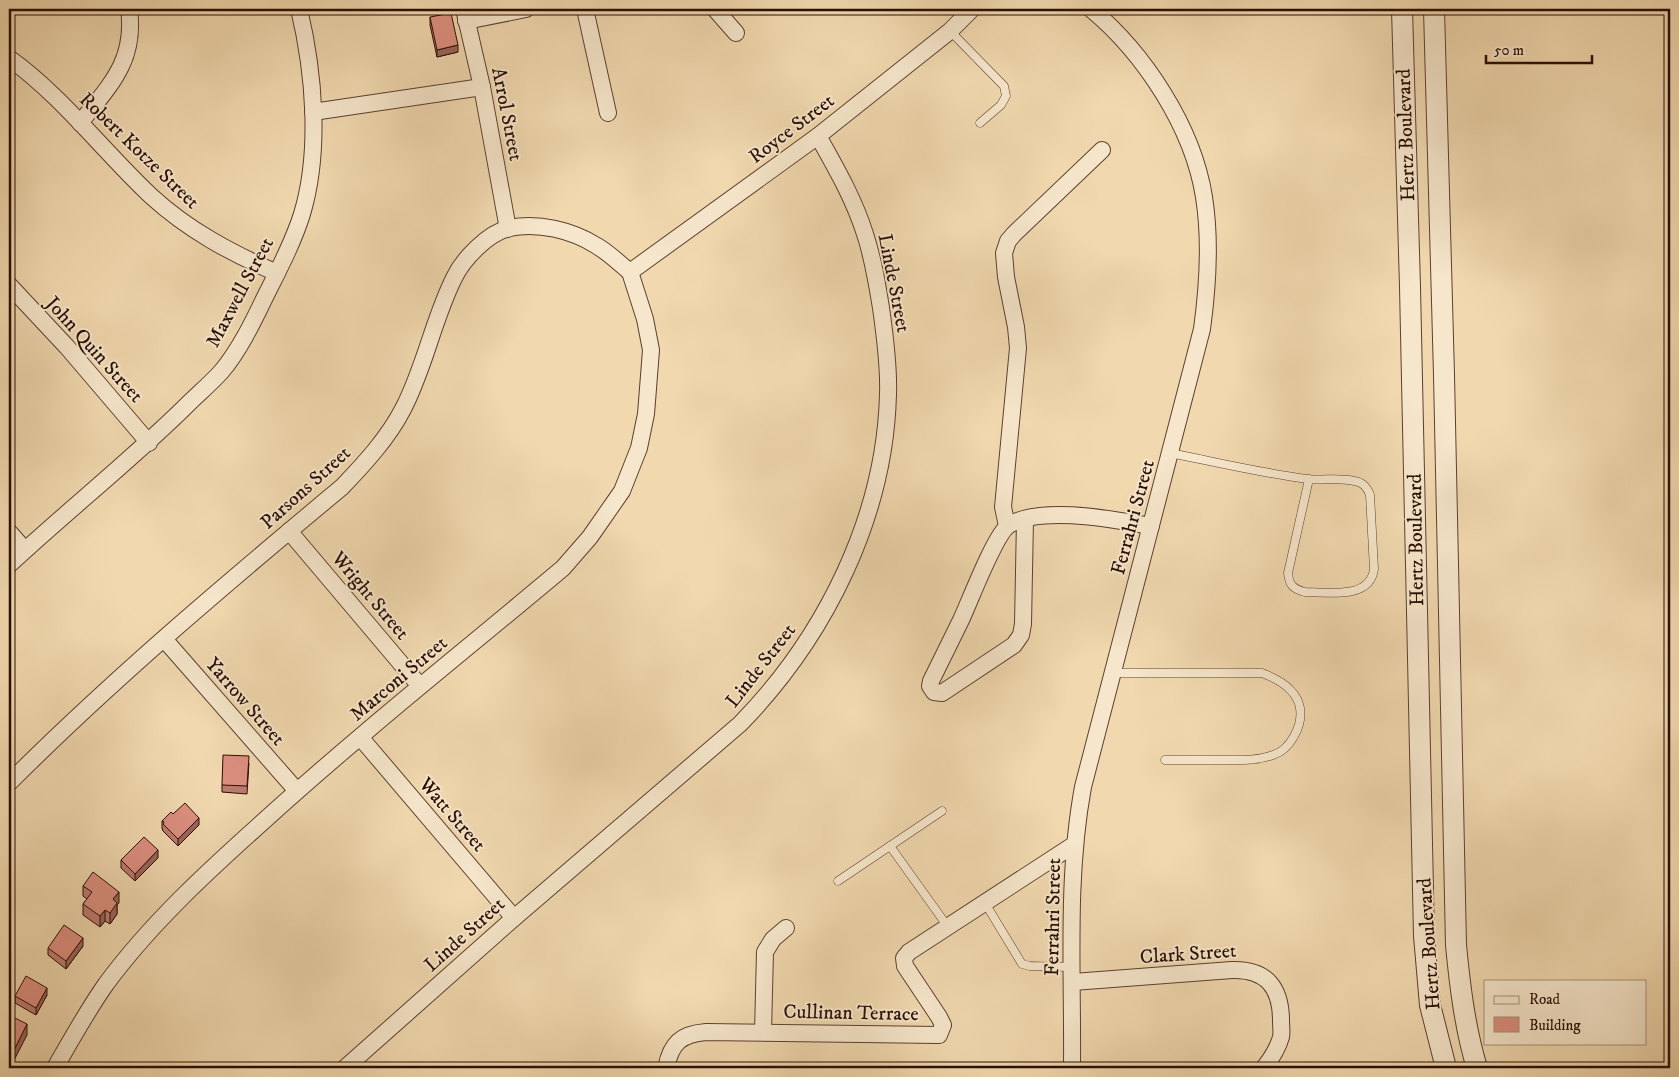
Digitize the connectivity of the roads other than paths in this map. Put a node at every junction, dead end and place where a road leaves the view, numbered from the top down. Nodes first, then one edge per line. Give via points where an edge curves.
1 (129, 9) edge
2 (299, 9) edge
3 (526, 9) edge
4 (585, 9) edge
5 (716, 9) edge
6 (972, 9) edge
7 (1091, 9) edge
8 (1402, 9) edge
9 (1434, 9) edge
10 (465, 15) edge
11 (950, 31) junction
12 (736, 33) dead end
13 (9, 58) edge
14 (482, 87) junction
15 (312, 112) junction
16 (608, 113) dead end
17 (80, 123) junction
18 (980, 123) dead end
19 (818, 136) junction
20 (1102, 150) dead end
21 (508, 228) junction
22 (630, 272) junction
23 (277, 273) junction
24 (9, 285) edge
25 (149, 442) junction
26 (1170, 454) junction
27 (1446, 475) junction
28 (1414, 476) junction
29 (1309, 479) junction
30 (1025, 519) junction
31 (1007, 526) junction
32 (1152, 526) junction
33 (289, 531) junction
34 (9, 532) edge
35 (25, 550) junction
36 (9, 565) edge
37 (164, 639) junction
38 (1113, 673) junction
39 (420, 686) junction
40 (360, 738) junction
41 (1165, 760) dead end
42 (9, 782) edge
43 (297, 791) junction
44 (942, 811) dead end
45 (1075, 844) junction
46 (890, 846) junction
47 (838, 881) dead end
48 (985, 903) junction
49 (514, 918) junction
50 (948, 927) junction
51 (786, 928) dead end
52 (1072, 974) junction
53 (763, 1032) junction
54 (56, 1068) edge
55 (345, 1068) edge
56 (666, 1068) edge
57 (1072, 1068) edge
58 (1264, 1068) edge
59 (1446, 1068) edge
60 (1477, 1068) edge

1 - 17 street via 131,30 120,70
2 - 15 street, Maxwell Street via 309,62
3 - 10 street
4 - 16 street
5 - 12 street
6 - 11 street, Royce Street
7 - 26 street, Ferrahri Street via 1110,24 1136,54 1171,104 1196,165 1204,196 1207,293 1202,329
8 - 28 street, Hertz Boulevard
9 - 27 street, Hertz Boulevard
10 - 14 street, Arrol Street
11 - 18 lane via 1004,86 1006,96 1001,105
11 - 19 street, Royce Street
13 - 17 street, Robert Kotze Street
14 - 15 street
14 - 21 street, Arrol Street
15 - 23 street, Maxwell Street via 312,169 302,214
17 - 23 street, Robert Kotze Street via 179,220 239,256
19 - 22 street, Royce Street
19 - 49 street, Linde Street via 847,188 865,233 884,328 888,392 886,423 871,503 854,551 808,640 764,700
20 - 31 street via 1014,234 1005,247 1006,277 1018,348 1003,507
21 - 22 street, Parsons Street via 554,228 576,235 598,246
21 - 33 street, Parsons Street via 484,242 467,258 455,276 403,409 388,433 342,486
22 - 39 street, Marconi Street via 645,318 651,350 646,414 639,448 622,492 590,537 562,568
23 - 25 street, Maxwell Street via 222,370
24 - 25 street, John Quin Street
25 - 35 street, Maxwell Street
26 - 29 lane
26 - 32 street, Ferrahri Street
27 - 28 street
27 - 60 street, Hertz Boulevard via 1456,945 1460,990
28 - 59 street, Hertz Boulevard via 1424,936 1430,1004
29 - 29 lane via 1354,481 1368,488 1374,569 1370,581 1357,591 1305,592 1297,590 1289,582 1288,573
30 - 31 street
30 - 31 street via 1021,635 1014,645 942,693 934,692 931,681 993,548
30 - 32 street via 1042,516 1100,517
32 - 38 street, Ferrahri Street
33 - 37 street, Parsons Street
33 - 39 street, Wright Street
34 - 35 street
35 - 36 street, Maxwell Street
37 - 42 street, Parsons Street
37 - 43 street, Yarrow Street
38 - 41 lane via 1262,673 1285,684 1300,707 1296,733 1275,755 1253,760
38 - 45 street, Ferrahri Street via 1083,786
39 - 40 street, Marconi Street
40 - 43 street, Marconi Street
40 - 49 street, Watt Street
43 - 54 street, Marconi Street via 220,861 139,944 106,984
44 - 46 lane
45 - 48 street
45 - 52 street, Ferrahri Street
46 - 47 lane
46 - 50 lane
48 - 50 street
48 - 52 lane via 1022,964
49 - 55 street, Linde Street
50 - 53 street, Cullinan Terrace via 904,958 905,966 943,1025 939,1034
51 - 53 street, Cullinan Terrace via 773,939 765,952
52 - 57 street, Ferrahri Street
52 - 58 street, Clark Street via 1252,971 1273,986 1281,1008 1281,1036
53 - 56 street, Cullinan Terrace via 706,1032 683,1036 675,1044

